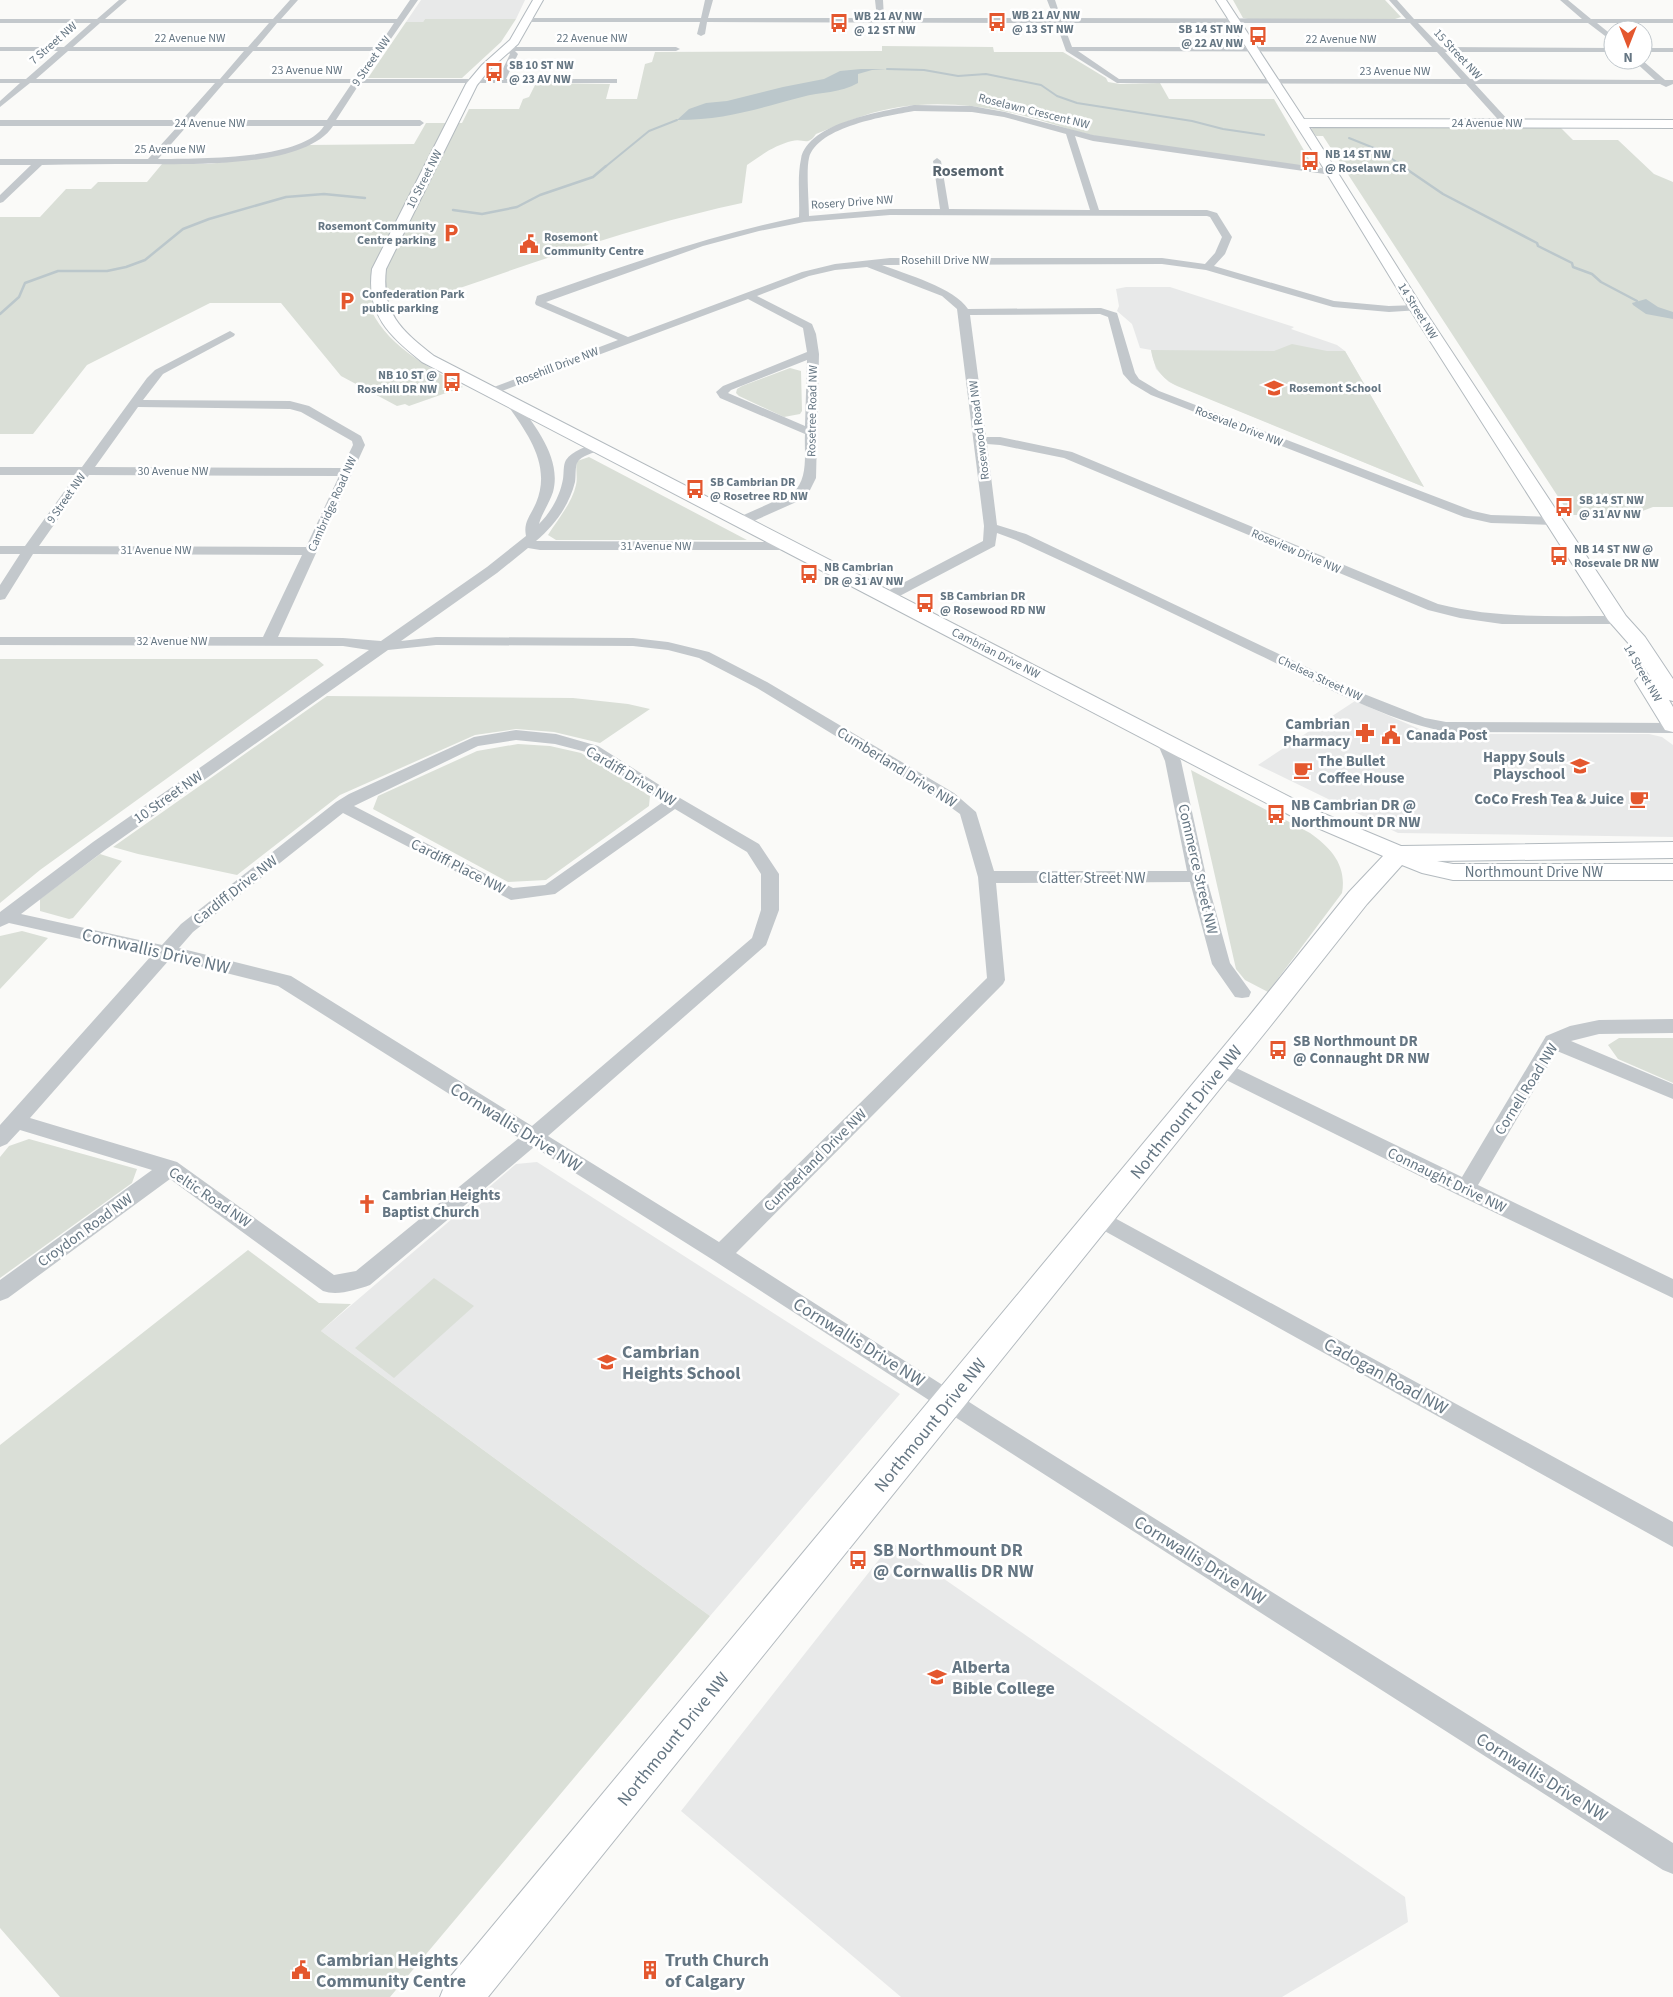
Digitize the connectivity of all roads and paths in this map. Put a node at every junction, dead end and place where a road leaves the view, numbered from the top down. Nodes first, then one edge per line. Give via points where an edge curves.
1 (123, 0) edge
2 (294, 0) edge
3 (414, 0) edge
4 (538, 0) edge
5 (709, 0) edge
6 (879, 0) edge
7 (1051, 0) edge
8 (1221, 0) edge
9 (1393, 0) edge
10 (1564, 0) edge
11 (0, 20) edge
12 (98, 20) junction
13 (276, 20) junction
14 (400, 20) junction
15 (527, 20) junction
16 (704, 20) junction
17 (881, 20) junction
18 (1058, 20) junction
19 (1235, 21) junction
20 (1412, 21) junction
21 (1590, 21) junction
22 (1673, 21) edge
23 (1603, 32) edge
24 (701, 34) dead end
25 (250, 49) junction
26 (380, 49) junction
27 (508, 49) junction
28 (676, 49) dead end
29 (1068, 49) junction
30 (0, 50) edge
31 (64, 50) junction
32 (1254, 50) junction
33 (1439, 50) junction
34 (1603, 50) edge
35 (1653, 50) edge
36 (1673, 50) edge
37 (1648, 70) edge
38 (0, 81) edge
39 (28, 81) junction
40 (222, 81) junction
41 (357, 81) junction
42 (474, 81) junction
43 (502, 81) junction
44 (614, 81) dead end
45 (1274, 82) junction
46 (1468, 82) junction
47 (1663, 82) junction
48 (1673, 82) edge
49 (1673, 90) edge
50 (0, 105) edge
51 (0, 123) edge
52 (184, 123) junction
53 (329, 123) junction
54 (420, 123) dead end
55 (1301, 123) junction
56 (1506, 123) junction
57 (1671, 126) edge
58 (1070, 133) junction
59 (937, 161) dead end
60 (0, 162) edge
61 (40, 162) junction
62 (150, 162) junction
63 (1332, 172) junction
64 (0, 200) edge
65 (945, 212) junction
66 (1095, 212) junction
67 (804, 219) junction
68 (867, 263) junction
69 (1207, 267) junction
70 (749, 296) junction
71 (1416, 308) junction
72 (964, 312) junction
73 (230, 334) dead end
74 (626, 340) junction
75 (813, 354) junction
76 (490, 392) junction
77 (135, 403) junction
78 (512, 403) junction
79 (812, 433) junction
80 (982, 440) junction
81 (597, 447) junction
82 (85, 470) junction
83 (0, 471) edge
84 (347, 472) junction
85 (742, 521) junction
86 (1554, 521) junction
87 (991, 527) junction
88 (529, 540) junction
89 (788, 546) junction
90 (0, 550) edge
91 (29, 550) junction
92 (311, 551) junction
93 (0, 596) edge
94 (887, 597) junction
95 (428, 615) junction
96 (1618, 620) junction
97 (0, 641) edge
98 (390, 641) junction
99 (440, 641) junction
100 (268, 642) junction
101 (338, 642) junction
102 (340, 677) junction
103 (1673, 696) edge
104 (1673, 726) edge
105 (1164, 740) junction
106 (674, 802) junction
107 (342, 806) junction
108 (1673, 850) edge
109 (1398, 854) junction
110 (1673, 872) edge
111 (1197, 876) junction
112 (986, 877) junction
113 (3, 918) edge
114 (164, 952) junction
115 (1242, 992) dead end
116 (1673, 1026) edge
117 (1553, 1041) junction
118 (1221, 1070) junction
119 (1673, 1092) edge
120 (15, 1122) junction
121 (533, 1136) junction
122 (0, 1139) edge
123 (170, 1168) junction
124 (1465, 1189) junction
125 (1100, 1218) junction
126 (721, 1254) junction
127 (362, 1280) joint
128 (1673, 1289) edge
129 (0, 1292) edge
130 (950, 1400) junction
131 (1673, 1535) edge
132 (1673, 1860) edge
133 (461, 1997) edge

1 - 12 street, 7 Street NW
2 - 13 street
3 - 14 street, 9 Street NW
4 - 15 street, 10 Street NW
5 - 16 street
6 - 17 street
7 - 18 street
8 - 19 street, 14 Street NW
9 - 20 street, 15 Street NW
10 - 21 street
11 - 12 street
12 - 13 street
12 - 31 street, 7 Street NW
13 - 14 street
13 - 25 street
14 - 26 street, 9 Street NW
15 - 16 street
15 - 27 street, 10 Street NW
16 - 17 street
16 - 24 street
17 - 18 street
18 - 19 street
18 - 29 street
19 - 20 street
19 - 32 street, 14 Street NW
20 - 21 street
20 - 33 street, 15 Street NW
21 - 22 street
21 - 23 street
25 - 26 street, 22 Avenue NW
25 - 31 street, 22 Avenue NW
25 - 40 street
26 - 41 street, 9 Street NW
27 - 28 street, 22 Avenue NW
27 - 42 street, 10 Street NW
27 - 43 street via 514,54
29 - 32 street, 22 Avenue NW
29 - 45 street, 23 Avenue NW via 1117,81
30 - 31 street, 22 Avenue NW
31 - 39 street, 7 Street NW
32 - 33 street, 22 Avenue NW
32 - 45 street, 14 Street NW
33 - 34 street, 22 Avenue NW
33 - 46 street, 15 Street NW
35 - 36 street
37 - 47 street
38 - 39 street, 23 Avenue NW
39 - 40 street, 23 Avenue NW
39 - 50 street, 7 Street NW
40 - 41 street, 23 Avenue NW
40 - 52 street
41 - 42 street, 23 Avenue NW
41 - 53 street, 9 Street NW
42 - 43 street, 23 Avenue NW
42 - 76 street, 10 Street NW via 382,260 376,294 388,322 408,343 428,359
43 - 44 street, 23 Avenue NW
45 - 46 street, 23 Avenue NW
45 - 55 street, 14 Street NW
46 - 47 street, 23 Avenue NW
46 - 56 street, 15 Street NW
47 - 48 street, 23 Avenue NW
47 - 49 street
51 - 52 street, 24 Avenue NW
52 - 53 street, 24 Avenue NW
52 - 62 street
53 - 54 street, 24 Avenue NW
53 - 62 street, 25 Avenue NW via 322,134 310,142 266,155 215,162
55 - 56 street, 24 Avenue NW
55 - 63 street, 14 Street NW
56 - 57 street, 24 Avenue NW
58 - 63 street, Roselawn Crescent NW via 1201,159
58 - 66 street
58 - 67 street, Roselawn Crescent NW via 1005,114 972,109 914,108 868,117 832,131 813,143 805,158
59 - 65 street
60 - 61 street, 25 Avenue NW
61 - 62 street, 25 Avenue NW
61 - 64 street
63 - 71 street, 14 Street NW
65 - 66 street, Rosery Drive NW
65 - 67 street, Rosery Drive NW via 890,212
66 - 69 street, Rosery Drive NW via 1214,215 1227,237 1220,254
67 - 74 street, Rosery Drive NW via 699,244 542,298 540,303
68 - 69 street, Rosehill Drive NW via 1101,259 1162,261
68 - 70 street, Rosehill Drive NW via 806,274
68 - 72 street via 956,299
69 - 71 street, Rosehill Drive NW via 1333,304
70 - 74 street, Rosehill Drive NW
70 - 75 street, Rosetree Road NW via 808,326
71 - 86 street, 14 Street NW
72 - 80 street, Rosewood Road NW
72 - 86 street, Rosevale Drive NW via 1108,313 1113,315 1130,374 1139,384 1155,393 1469,514 1492,519
73 - 77 street, 9 Street NW via 159,372
74 - 76 street, Rosehill Drive NW
75 - 79 street, Rosetree Road NW
75 - 79 street via 722,392 724,396
76 - 78 street, 10 Street NW
77 - 82 street, 9 Street NW
77 - 84 street, Cambridge Road NW via 269,404 305,409 357,439 359,445
78 - 81 street, 10 Street NW
78 - 88 street, 10 Street NW via 547,460 547,488 531,525
79 - 85 street, Rosetree Road NW via 810,478 804,490 789,502
80 - 87 street, Rosewood Road NW
80 - 96 street, Roseview Drive NW via 1068,455 1433,607 1502,620
81 - 85 street, Cambrian Drive NW
81 - 88 street, 10 Street NW via 578,455 571,462 565,498 545,527
82 - 83 street, 30 Avenue NW
82 - 84 street, 30 Avenue NW
82 - 91 street, 9 Street NW
84 - 92 street, Cambridge Road NW
85 - 89 street, Cambrian Drive NW
86 - 96 street, 14 Street NW
87 - 94 street via 990,543
87 - 104 street, Chelsea Street NW via 1021,537 1354,695 1421,722 1446,727
88 - 89 street, 31 Avenue NW via 540,546
88 - 95 street, 10 Street NW
89 - 94 street, Cambrian Drive NW
90 - 91 street, 31 Avenue NW
91 - 92 street, 31 Avenue NW
91 - 93 street, 9 Street NW
92 - 100 street, Cambridge Road NW
94 - 105 street, Cambrian Drive NW
95 - 98 street, 10 Street NW
95 - 99 street via 427,628
96 - 103 street, 14 Street NW via 1638,641
96 - 104 street, 14 Street NW via 1624,642
97 - 100 street, 32 Avenue NW
98 - 99 street, Cumberland Drive NW
98 - 101 street, 32 Avenue NW
98 - 102 street, 10 Street NW
99 - 112 street, Cumberland Drive NW via 633,642 704,655 762,686 968,812
100 - 101 street, 32 Avenue NW
101 - 102 street via 345,665
102 - 113 street, 10 Street NW via 107,840
105 - 109 street, Cambrian Drive NW via 1307,815
105 - 111 street, Commerce Street NW via 1173,761
106 - 107 street, Cardiff Drive NW via 592,749 556,739 516,735 474,742
106 - 107 street, Cardiff Place NW via 549,890 511,894
106 - 121 street, Cardiff Drive NW via 753,848 770,874 770,910 760,941
107 - 114 street, Cardiff Drive NW via 187,928
108 - 109 street, Northmount Drive NW
109 - 110 street, Northmount Drive NW via 1431,868 1453,872
109 - 118 street, Northmount Drive NW via 1358,898
111 - 112 street, Clatter Street NW
111 - 115 street, Commerce Street NW via 1221,964
112 - 126 street, Cumberland Drive NW via 996,980
113 - 114 street, Cornwallis Drive NW
114 - 120 street, Cardiff Drive NW
114 - 121 street, Cornwallis Drive NW via 284,981
116 - 117 street, Cornell Road NW via 1598,1027
117 - 119 street
117 - 124 street, Cornell Road NW
118 - 124 street, Connaught Drive NW
118 - 125 street, Northmount Drive NW
120 - 122 street, Cardiff Drive NW
120 - 123 street, Celtic Road NW
121 - 126 street, Cornwallis Drive NW
121 - 127 street, Cardiff Drive NW
123 - 127 street, Celtic Road NW via 331,1284
123 - 129 street, Croydon Road NW
124 - 128 street, Connaught Drive NW
125 - 130 street, Northmount Drive NW
125 - 131 street, Cadogan Road NW
126 - 130 street, Cornwallis Drive NW
130 - 132 street, Cornwallis Drive NW
130 - 133 street, Northmount Drive NW

